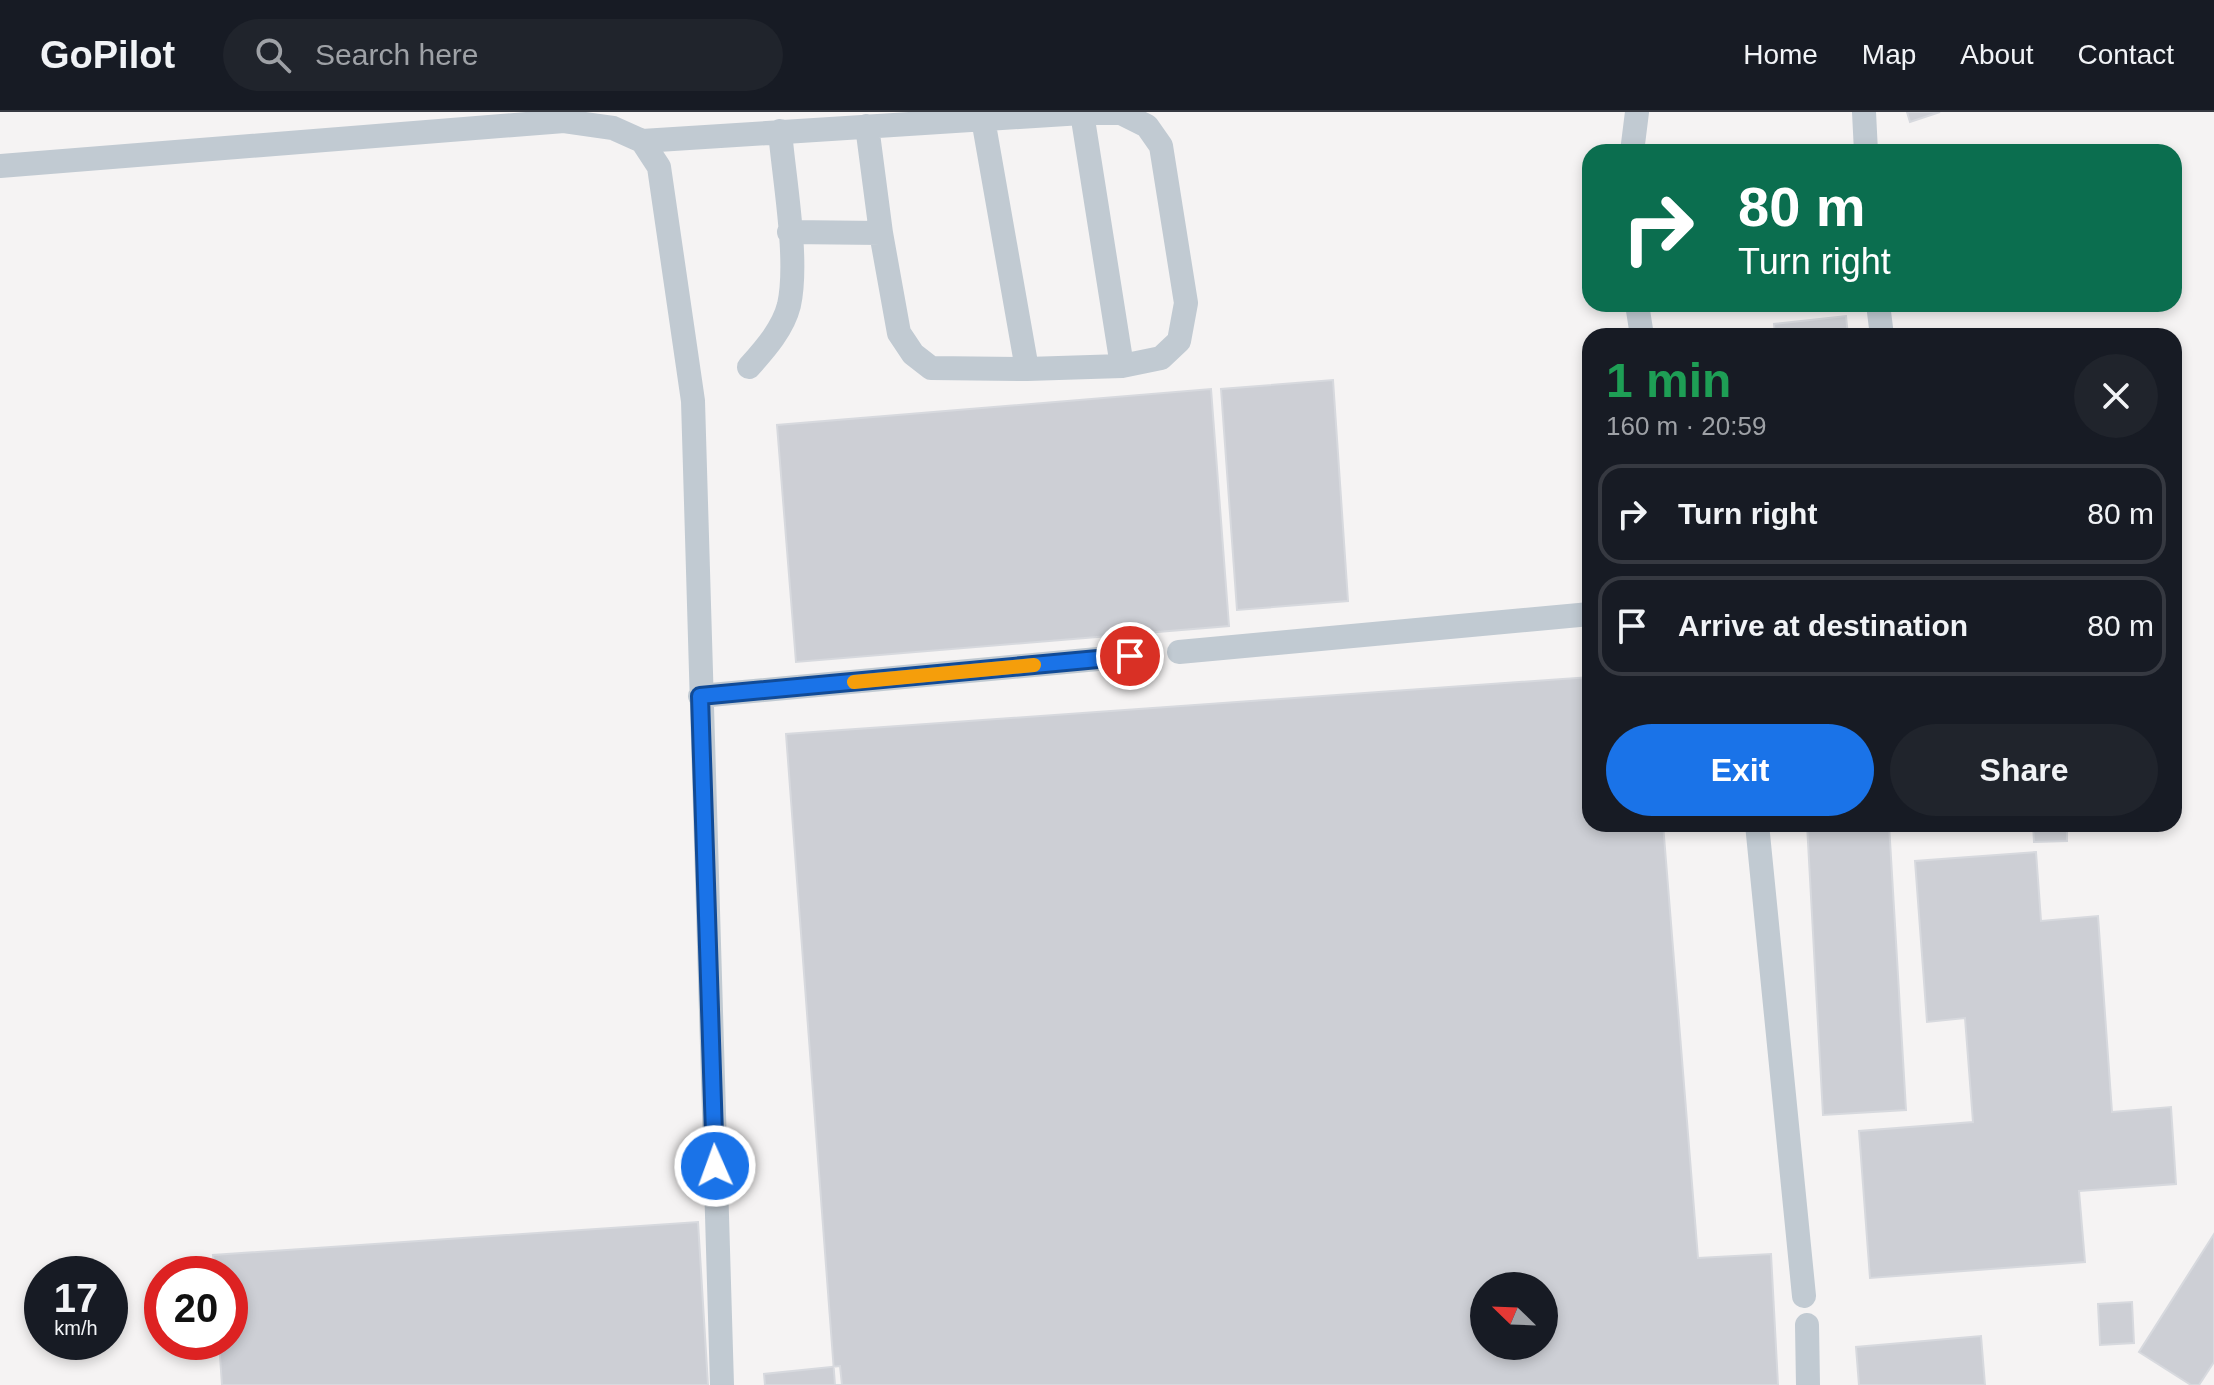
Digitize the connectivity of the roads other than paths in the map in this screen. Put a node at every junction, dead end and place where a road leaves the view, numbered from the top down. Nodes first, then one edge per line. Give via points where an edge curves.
1 (1637, 112) edge
2 (1864, 112) edge
3 (1082, 113) edge
4 (983, 119) junction
5 (867, 126) junction
6 (780, 131) junction
7 (642, 141) junction
8 (1633, 144) edge
9 (1866, 144) edge
10 (0, 166) edge
11 (789, 232) junction
12 (881, 233) junction
13 (1122, 366) junction
14 (749, 367) dead end
15 (1027, 369) junction
16 (1582, 615) edge
17 (1179, 652) dead end
18 (1130, 656) dead end
19 (700, 696) junction
20 (1758, 832) edge
21 (1804, 1296) dead end
22 (1807, 1325) dead end
23 (722, 1385) edge
24 (1808, 1385) edge

1 - 8 lane
2 - 9 lane
3 - 4 lane
3 - 13 lane
3 - 13 lane via 1121,113 1147,126 1161,146 1186,303 1179,341 1161,358
4 - 5 lane
4 - 15 lane
5 - 6 lane
5 - 12 lane
6 - 7 lane
6 - 11 lane
7 - 10 lane via 613,128 564,121
7 - 19 lane via 659,167 693,401
11 - 12 lane
11 - 14 lane via 789,306 772,341
12 - 15 lane via 899,333 913,354 931,368
13 - 15 lane
16 - 17 lane
18 - 19 lane
19 - 23 lane
20 - 21 lane
22 - 24 lane

